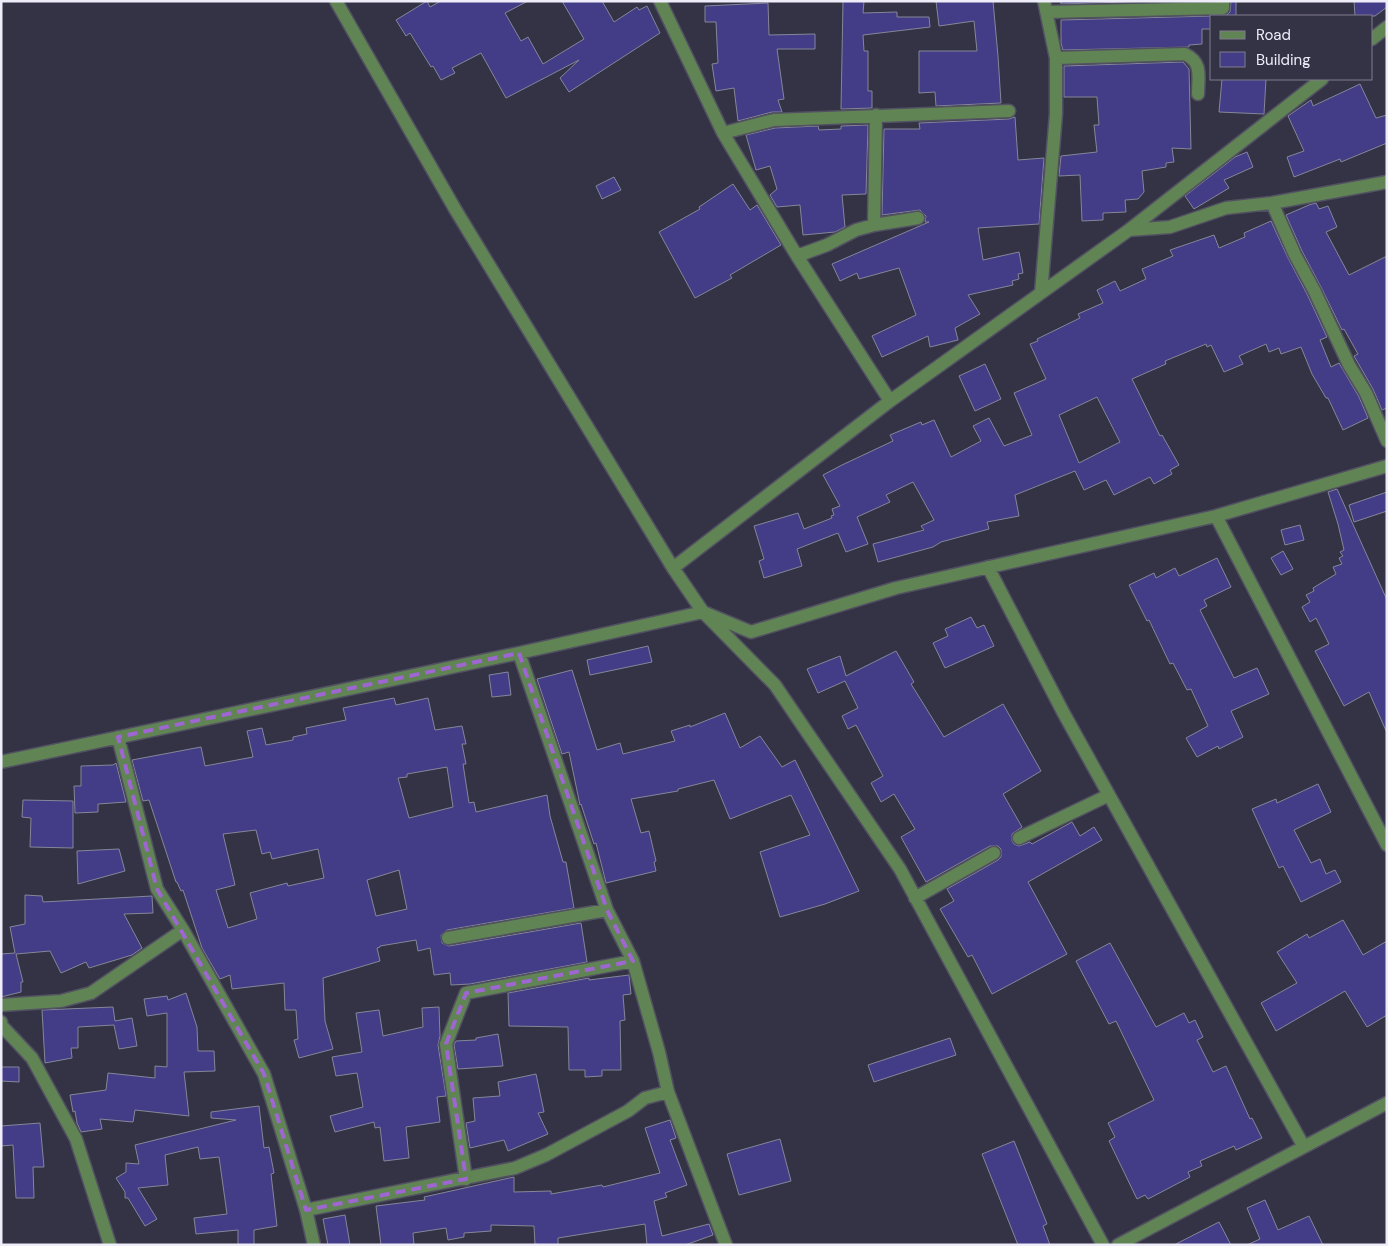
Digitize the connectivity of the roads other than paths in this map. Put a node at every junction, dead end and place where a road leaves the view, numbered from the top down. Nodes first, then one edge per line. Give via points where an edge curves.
1 (336, 1) edge
2 (660, 1) edge
3 (1223, 1) edge
4 (1046, 7) edge
5 (1387, 27) edge
6 (1373, 38) edge
7 (1056, 58) junction
8 (1321, 80) edge
9 (1198, 94) dead end
10 (1009, 111) dead end
11 (876, 116) junction
12 (723, 133) junction
13 (1387, 182) edge
14 (1272, 203) junction
15 (918, 218) dead end
16 (874, 225) junction
17 (1130, 230) junction
18 (797, 256) junction
19 (1041, 293) junction
20 (890, 401) junction
21 (1387, 441) edge
22 (1387, 466) edge
23 (1216, 516) junction
24 (988, 567) junction
25 (673, 568) junction
26 (703, 612) junction
27 (519, 653) junction
28 (118, 737) junction
29 (1, 762) edge
30 (1109, 795) junction
31 (1019, 838) dead end
32 (1387, 845) edge
33 (994, 853) dead end
34 (916, 898) junction
35 (607, 910) junction
36 (183, 930) junction
37 (448, 938) dead end
38 (633, 960) junction
39 (1, 1005) edge
40 (1, 1022) edge
41 (668, 1092) junction
42 (1387, 1103) edge
43 (1304, 1147) junction
44 (466, 1179) junction
45 (306, 1210) junction
46 (110, 1245) edge
47 (314, 1245) edge
48 (726, 1245) edge
49 (1103, 1245) edge
50 (1118, 1245) edge

1 - 25 street via 455,209
2 - 12 street
3 - 4 street via 1223,8
4 - 7 street
5 - 6 street
7 - 9 street via 1186,54 1198,64
7 - 19 street via 1056,114
8 - 17 street
10 - 11 street
11 - 12 street via 774,120
11 - 16 street
12 - 18 street
13 - 14 street
14 - 17 street via 1226,208 1170,227
14 - 21 street
15 - 16 street
16 - 18 street
17 - 19 street
18 - 20 street
19 - 20 street
20 - 25 street
22 - 23 street
23 - 24 street
23 - 32 street
24 - 26 street via 896,588 751,632
24 - 30 street
25 - 26 street
26 - 27 street
26 - 34 street via 775,684 900,869
27 - 28 street
27 - 35 street
28 - 29 street
28 - 36 street via 157,889
30 - 31 street
30 - 43 street
33 - 34 street
34 - 49 street
35 - 37 street
35 - 38 street
36 - 39 street via 91,993 61,1001
36 - 45 street via 264,1074
38 - 41 street
38 - 44 street via 466,993 446,1044
40 - 46 street via 32,1058 76,1139
41 - 44 street via 645,1098 628,1111 546,1155 515,1168
41 - 48 street
42 - 43 street
43 - 50 street
44 - 45 street
45 - 47 street

